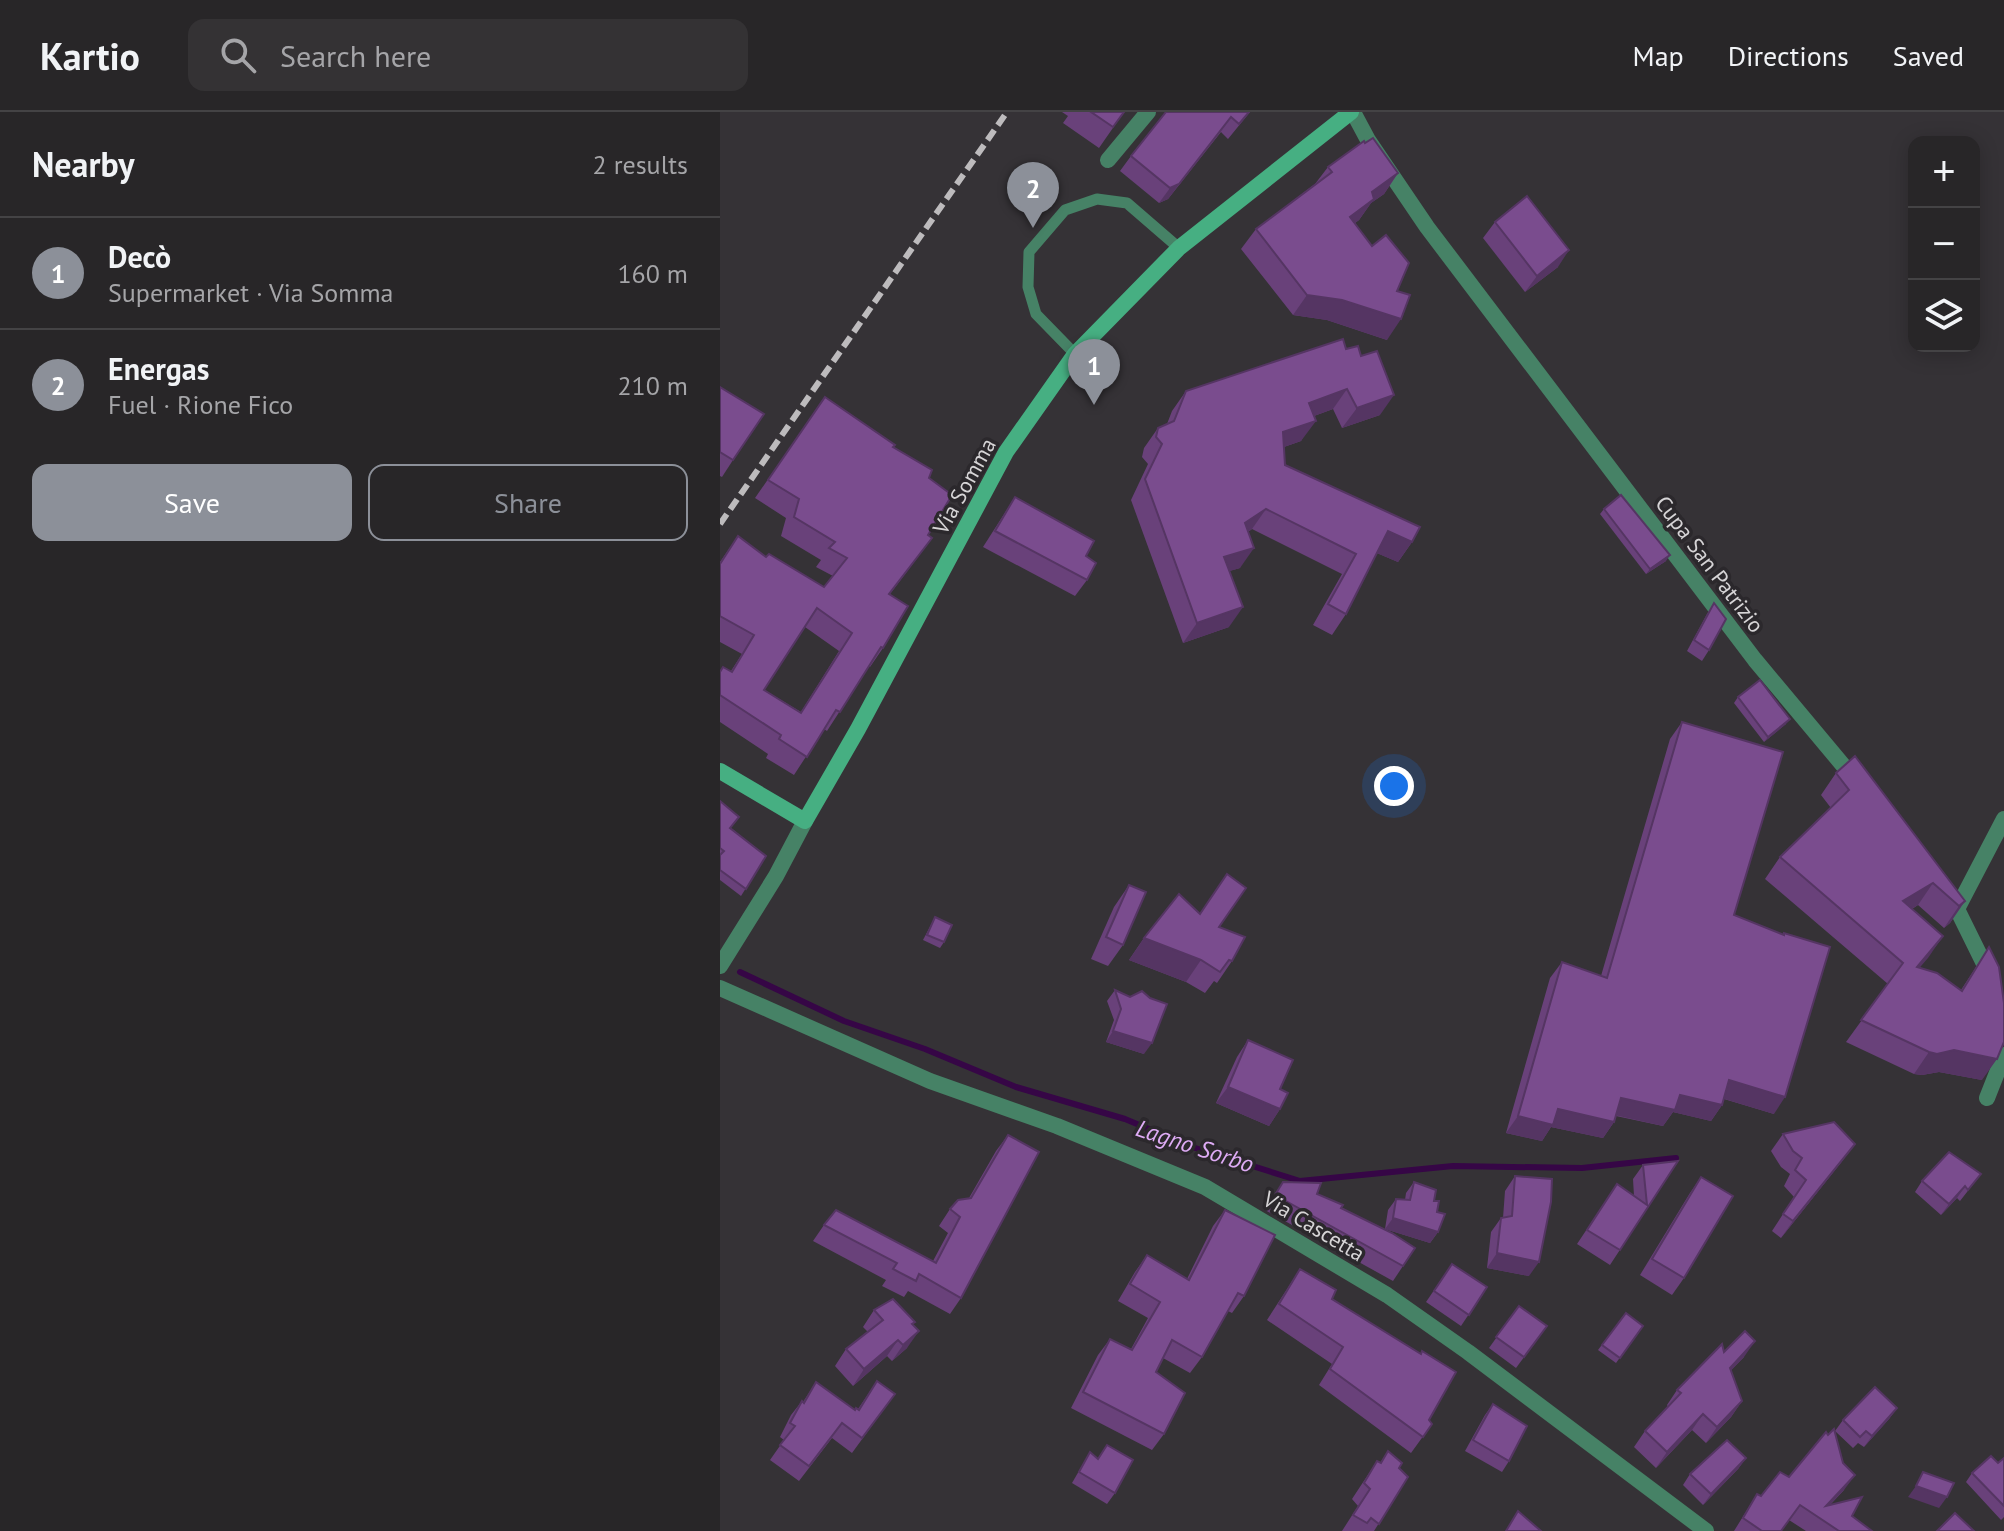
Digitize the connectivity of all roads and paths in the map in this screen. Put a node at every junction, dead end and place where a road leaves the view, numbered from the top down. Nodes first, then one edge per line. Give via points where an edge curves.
1 (1148, 112) edge
2 (1352, 112) edge
3 (1108, 160) dead end
4 (1179, 248) junction
5 (1075, 354) junction
6 (720, 771) edge
7 (1870, 798) edge
8 (2004, 819) edge
9 (805, 821) junction
10 (1937, 885) edge
11 (1957, 909) junction
12 (720, 966) edge
13 (720, 988) edge
14 (1996, 997) edge
15 (2003, 1048) edge
16 (1987, 1098) dead end
17 (1706, 1531) edge

1 - 3 street
2 - 4 main road, Via Somma
2 - 7 street, Cupa San Patrizio via 1427,227 1755,660
4 - 5 main road, Via Somma
4 - 5 lane via 1127,203 1097,199 1065,210 1029,252 1028,287 1036,314
5 - 9 main road, Via Somma via 1006,452
6 - 9 main road
8 - 11 street
9 - 12 street, Via Somma
10 - 11 street
11 - 14 street
13 - 17 street, Via Cascetta via 930,1081 1205,1187 1387,1295
15 - 16 street

